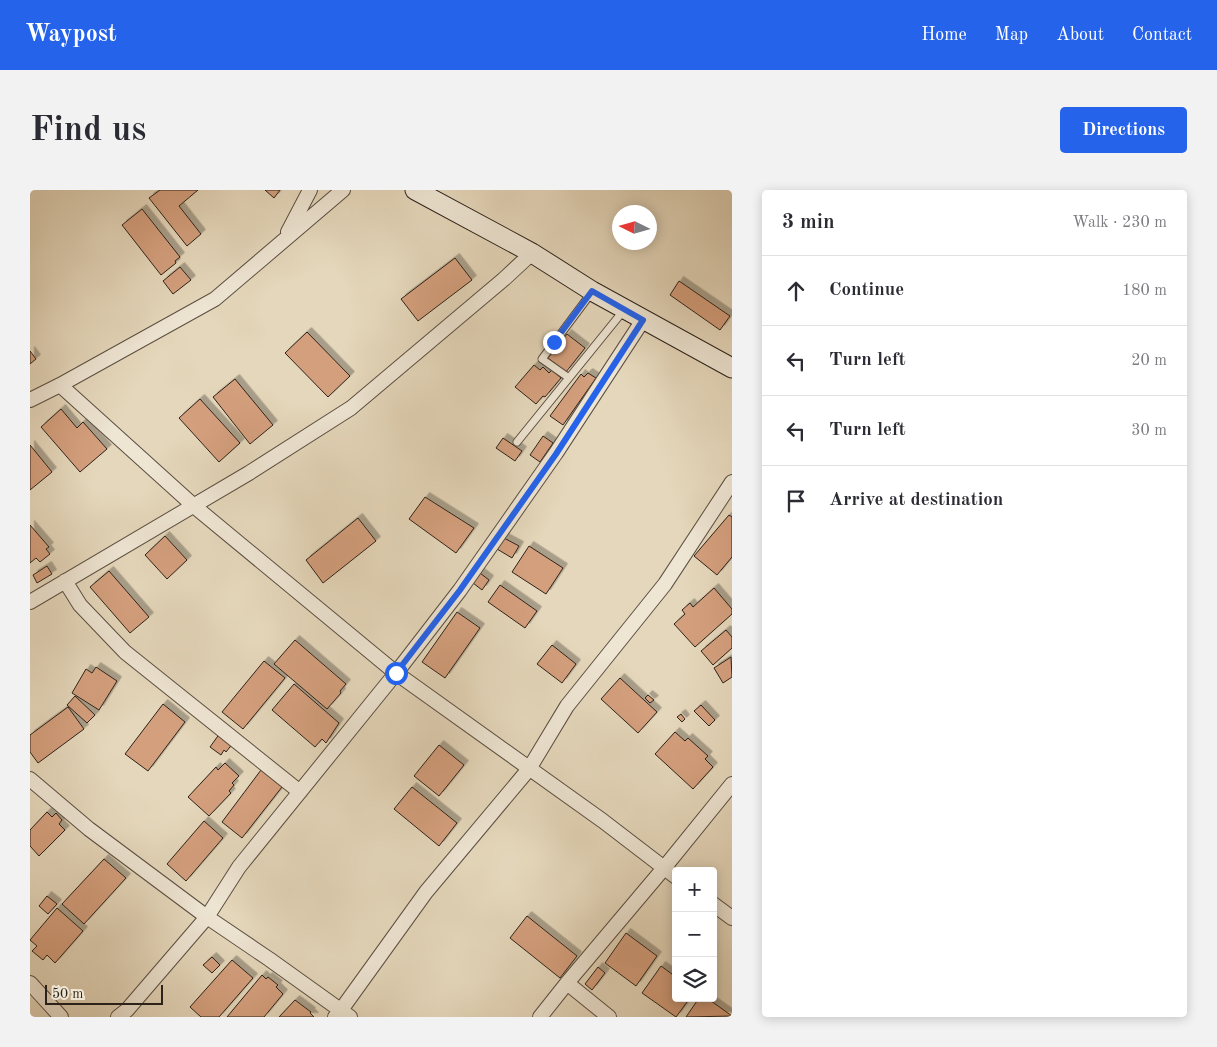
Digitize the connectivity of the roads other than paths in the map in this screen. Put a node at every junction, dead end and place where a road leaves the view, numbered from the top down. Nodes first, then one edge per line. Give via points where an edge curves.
1 (310, 190) edge
2 (342, 190) edge
3 (415, 190) edge
4 (286, 237) junction
5 (532, 253) junction
6 (592, 291) junction
7 (625, 309) junction
8 (643, 320) junction
9 (732, 368) edge
10 (569, 378) junction
11 (60, 386) junction
12 (30, 400) edge
13 (517, 442) dead end
14 (732, 482) edge
15 (194, 506) junction
16 (65, 581) junction
17 (30, 602) edge
18 (396, 673) junction
19 (529, 769) junction
20 (30, 780) edge
21 (732, 784) edge
22 (300, 792) junction
23 (664, 868) junction
24 (672, 874) edge
25 (717, 907) edge
26 (207, 917) junction
27 (732, 918) edge
28 (567, 982) junction
29 (30, 983) edge
30 (342, 1015) edge
31 (61, 1017) edge
32 (118, 1017) edge
33 (540, 1017) edge
34 (609, 1017) edge

1 - 4 street
2 - 4 street
3 - 5 street
4 - 11 street via 215,299
5 - 6 street
5 - 15 street via 351,408
6 - 7 street
6 - 10 lane via 542,359
7 - 8 street
7 - 10 lane
8 - 9 street
8 - 18 street via 556,454 460,590
10 - 13 lane
11 - 12 street
11 - 15 street
14 - 19 street via 665,584 567,706
15 - 16 street
15 - 18 street
16 - 17 street
16 - 22 street via 80,605 125,652
18 - 19 street
18 - 22 street
19 - 23 street
19 - 30 street via 426,892
20 - 26 street via 89,829
21 - 23 street
22 - 26 street via 239,867
23 - 24 street
23 - 28 street
25 - 27 street
26 - 30 street
26 - 32 street
28 - 33 street
28 - 34 street
29 - 31 street

